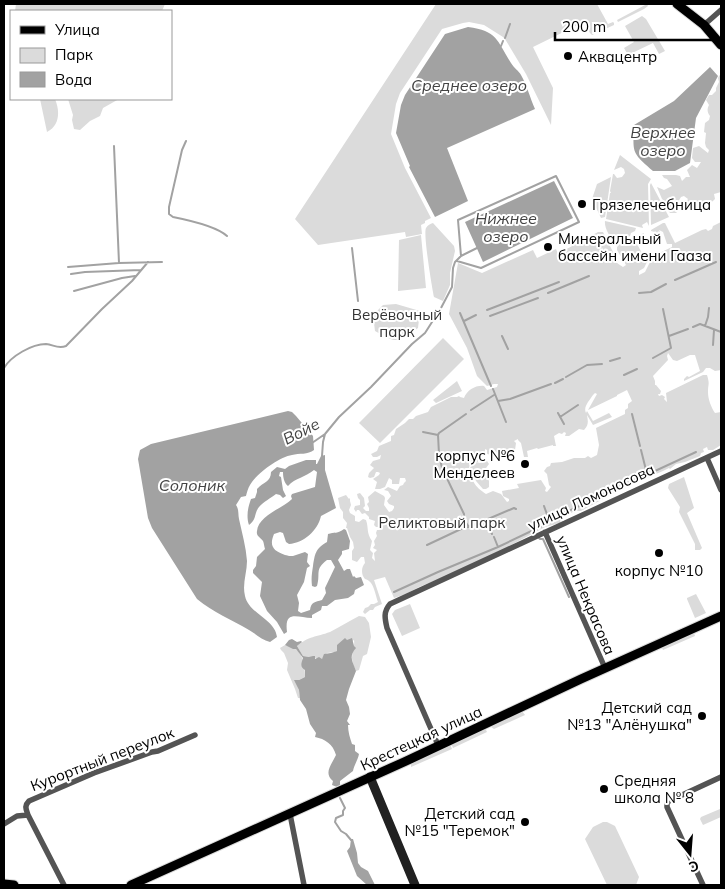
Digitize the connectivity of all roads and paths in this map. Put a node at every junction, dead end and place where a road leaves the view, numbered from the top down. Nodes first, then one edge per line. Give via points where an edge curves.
1 (677, 4) edge
2 (721, 10) edge
3 (704, 25) junction
4 (721, 45) edge
5 (721, 451) edge
6 (707, 458) junction
7 (721, 490) edge
8 (545, 532) junction
9 (721, 616) edge
10 (604, 668) junction
11 (195, 735) dead end
12 (438, 745) junction
13 (370, 777) junction
14 (721, 777) edge
15 (290, 814) junction
16 (28, 815) junction
17 (4, 824) edge
18 (144, 883) edge
19 (4, 884) edge
20 (14, 885) edge
21 (64, 885) edge
22 (132, 885) edge
23 (304, 885) edge
24 (415, 885) edge
25 (703, 885) edge

1 - 3 main road
2 - 3 street
3 - 4 main road
5 - 6 street, улица Ломоносова
6 - 7 street
6 - 8 street, улица Ломоносова
8 - 10 street, улица Некрасова
8 - 12 street, улица Ломоносова via 386,608 387,628
9 - 10 main road, Крестецкая улица
10 - 12 main road, Крестецкая улица
11 - 16 street, Курортный переулок via 29,801 26,804
12 - 13 main road, Крестецкая улица
13 - 15 main road, Крестецкая улица
13 - 24 main road
14 - 25 street via 667,802
15 - 18 main road, Крестецкая улица
15 - 23 street
16 - 17 street, Курортный переулок via 17,816
16 - 21 street
18 - 22 main road, Крестецкая улица
19 - 20 main road

